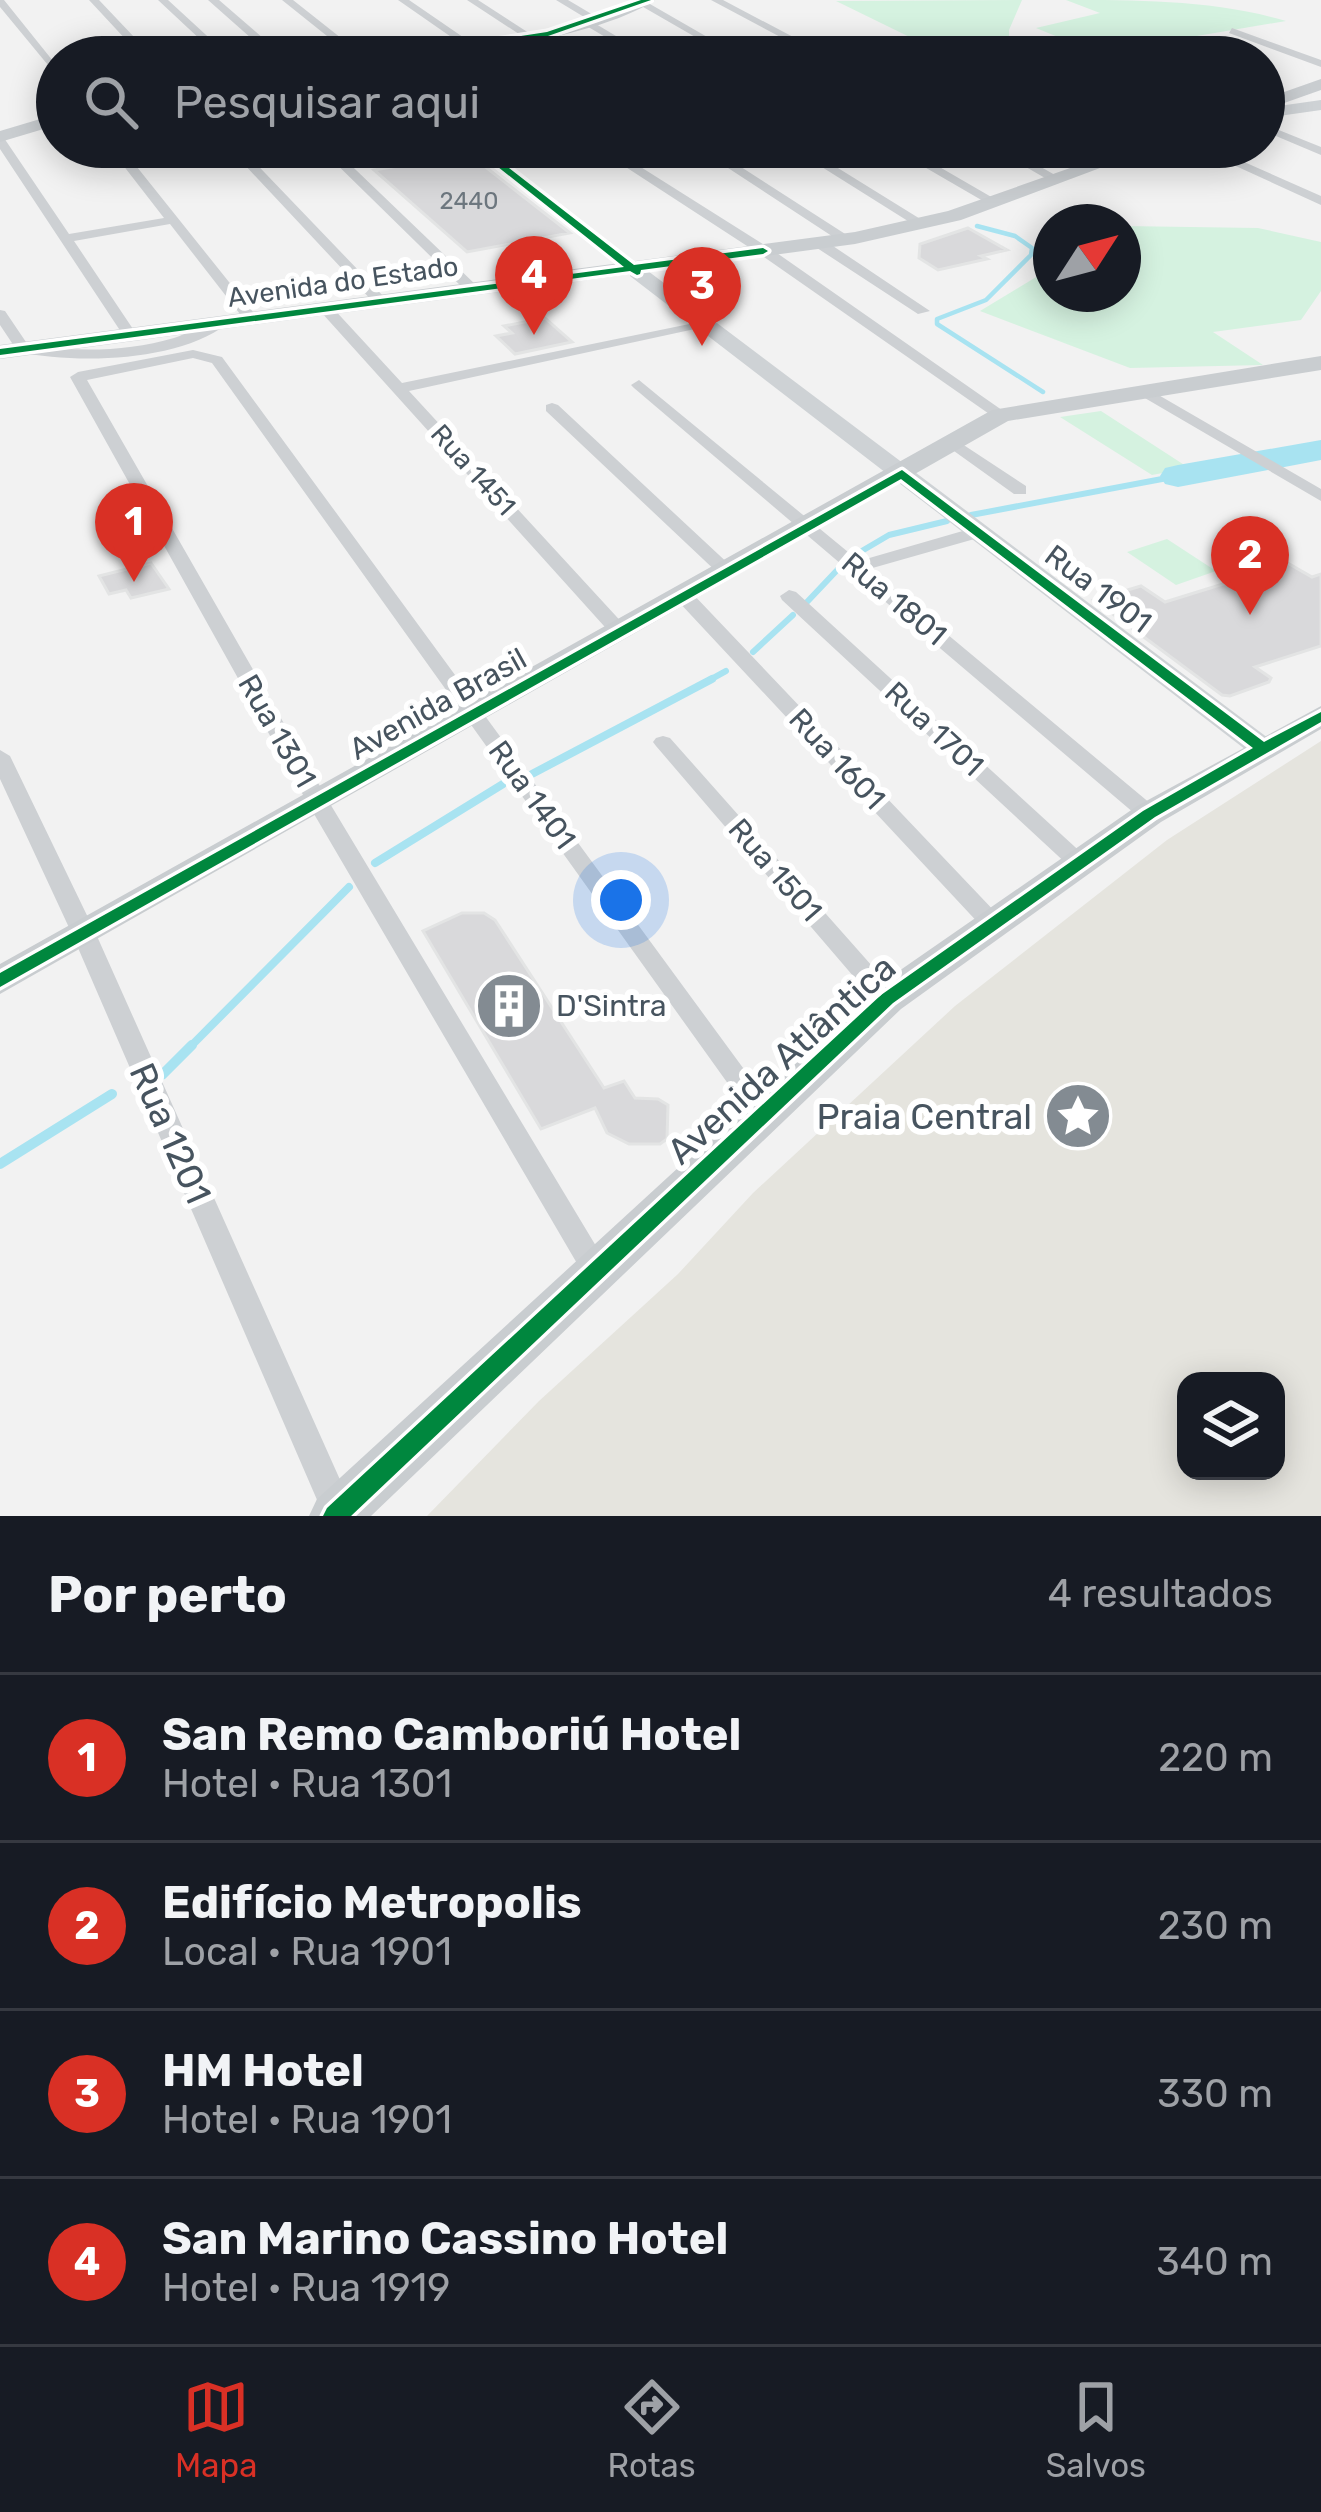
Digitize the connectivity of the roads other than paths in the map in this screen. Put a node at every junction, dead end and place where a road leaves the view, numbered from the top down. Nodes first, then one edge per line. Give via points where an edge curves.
1 (94, 0) edge
2 (163, 0) edge
3 (213, 0) edge
4 (287, 0) edge
5 (403, 0) edge
6 (472, 0) edge
7 (561, 0) edge
8 (716, 0) edge
9 (0, 1) edge
10 (642, 1) edge
11 (592, 22) junction
12 (1232, 32) dead end
13 (128, 36) edge
14 (202, 36) edge
15 (255, 36) edge
16 (333, 36) edge
17 (457, 36) edge
18 (528, 36) edge
19 (534, 36) edge
20 (614, 36) edge
21 (701, 36) edge
22 (785, 36) edge
23 (1243, 36) edge
24 (36, 46) edge
25 (1285, 51) edge
26 (1321, 64) edge
27 (1321, 84) edge
28 (1285, 97) edge
29 (1285, 105) edge
30 (1321, 106) edge
31 (36, 126) edge
32 (1285, 136) edge
33 (0, 139) edge
34 (1321, 151) edge
35 (132, 168) edge
36 (254, 168) edge
37 (347, 168) edge
38 (504, 168) edge
39 (634, 168) edge
40 (735, 168) edge
41 (830, 168) edge
42 (933, 168) edge
43 (1036, 168) edge
44 (1087, 168) edge
45 (1247, 168) edge
46 (1056, 179) junction
47 (1321, 201) edge
48 (994, 202) junction
49 (173, 220) junction
50 (924, 225) junction
51 (66, 238) junction
52 (846, 239) junction
53 (820, 243) junction
54 (766, 252) junction
55 (634, 270) junction
56 (472, 289) junction
57 (380, 301) junction
58 (326, 309) junction
59 (923, 311) dead end
60 (0, 314) edge
61 (251, 320) junction
62 (704, 322) junction
63 (220, 324) junction
64 (130, 335) junction
65 (193, 339) junction
66 (12, 350) edge
67 (67, 357) junction
68 (162, 360) junction
69 (218, 360) joint
70 (1321, 363) edge
71 (122, 367) junction
72 (639, 385) dead end
73 (399, 388) junction
74 (1143, 391) junction
75 (553, 408) dead end
76 (1001, 415) junction
77 (953, 443) junction
78 (902, 474) junction
79 (1020, 490) dead end
80 (1321, 496) edge
81 (808, 526) junction
82 (979, 532) junction
83 (856, 567) junction
84 (727, 572) junction
85 (684, 596) junction
86 (789, 596) dead end
87 (620, 632) junction
88 (473, 715) junction
89 (1321, 716) edge
90 (663, 742) dead end
91 (1261, 747) junction
92 (0, 756) edge
93 (318, 802) junction
94 (1149, 814) junction
95 (1078, 862) junction
96 (991, 922) junction
97 (84, 934) junction
98 (0, 981) edge
99 (887, 999) junction
100 (763, 1113) junction
101 (595, 1269) junction
102 (336, 1514) edge

1 - 13 street
2 - 14 street
3 - 15 street
4 - 16 street
5 - 17 street
6 - 18 street
7 - 11 street
8 - 22 street
9 - 24 street
10 - 11 main road
10 - 21 street
11 - 19 main road
11 - 20 street
12 - 23 street
25 - 26 street
27 - 28 main road
29 - 30 street
31 - 33 main road
32 - 34 street
33 - 51 street
35 - 49 street
36 - 57 street
37 - 56 street
38 - 55 street
39 - 54 street
40 - 52 street
41 - 50 street
42 - 48 street
43 - 46 street
44 - 46 main road, Avenida do Estado
45 - 47 street
46 - 48 main road, Avenida do Estado
48 - 50 main road, Avenida do Estado
49 - 51 street
49 - 61 street
50 - 52 main road, Avenida do Estado
51 - 64 street
52 - 53 main road, Avenida do Estado
53 - 54 main road, Avenida do Estado
53 - 59 street
54 - 55 main road, Avenida do Estado
54 - 76 street
55 - 56 main road, Avenida do Estado
55 - 62 street, Rua 1901
56 - 57 main road, Avenida do Estado
57 - 58 main road, Avenida do Estado
58 - 61 main road, Avenida do Estado
58 - 73 street, Rua 1451
60 - 66 street
61 - 63 main road, Avenida do Estado
62 - 73 street
62 - 78 street, Rua 1901
63 - 64 main road, Avenida do Estado
63 - 65 street
64 - 66 main road, Avenida do Estado
65 - 67 street
65 - 68 street
66 - 67 street
67 - 71 street
68 - 69 street, Rua 1301
68 - 71 street, Rua 1301
69 - 88 street, Rua 1401
70 - 74 main road, Avenida Brasil
71 - 93 street, Rua 1301 via 76,380
72 - 81 street, Rua 1801
73 - 87 street, Rua 1451
74 - 76 main road, Avenida Brasil
74 - 80 street
75 - 84 street
76 - 77 main road, Avenida Brasil
77 - 78 main road, Avenida Brasil
77 - 79 street
78 - 81 main road, Avenida Brasil
78 - 82 street, Rua 1901
81 - 83 street, Rua 1801
81 - 84 main road, Avenida Brasil
82 - 83 street
82 - 91 street, Rua 1901
83 - 94 street, Rua 1801
84 - 85 main road, Avenida Brasil
85 - 87 main road, Avenida Brasil
85 - 96 street, Rua 1601
86 - 95 street, Rua 1701
87 - 88 main road, Avenida Brasil
88 - 93 main road, Avenida Brasil
88 - 100 street, Rua 1401
89 - 91 main road, Avenida Atlântica
90 - 99 street, Rua 1501
91 - 94 main road, Avenida Atlântica
92 - 97 street, Rua 1201
93 - 97 main road, Avenida Brasil
93 - 101 street, Rua 1301
94 - 95 main road, Avenida Atlântica
95 - 96 main road, Avenida Atlântica
96 - 99 main road, Avenida Atlântica
97 - 98 main road, Avenida Brasil
97 - 102 street, Rua 1201
99 - 100 main road, Avenida Atlântica
100 - 101 main road, Avenida Atlântica
101 - 102 main road, Avenida Atlântica

